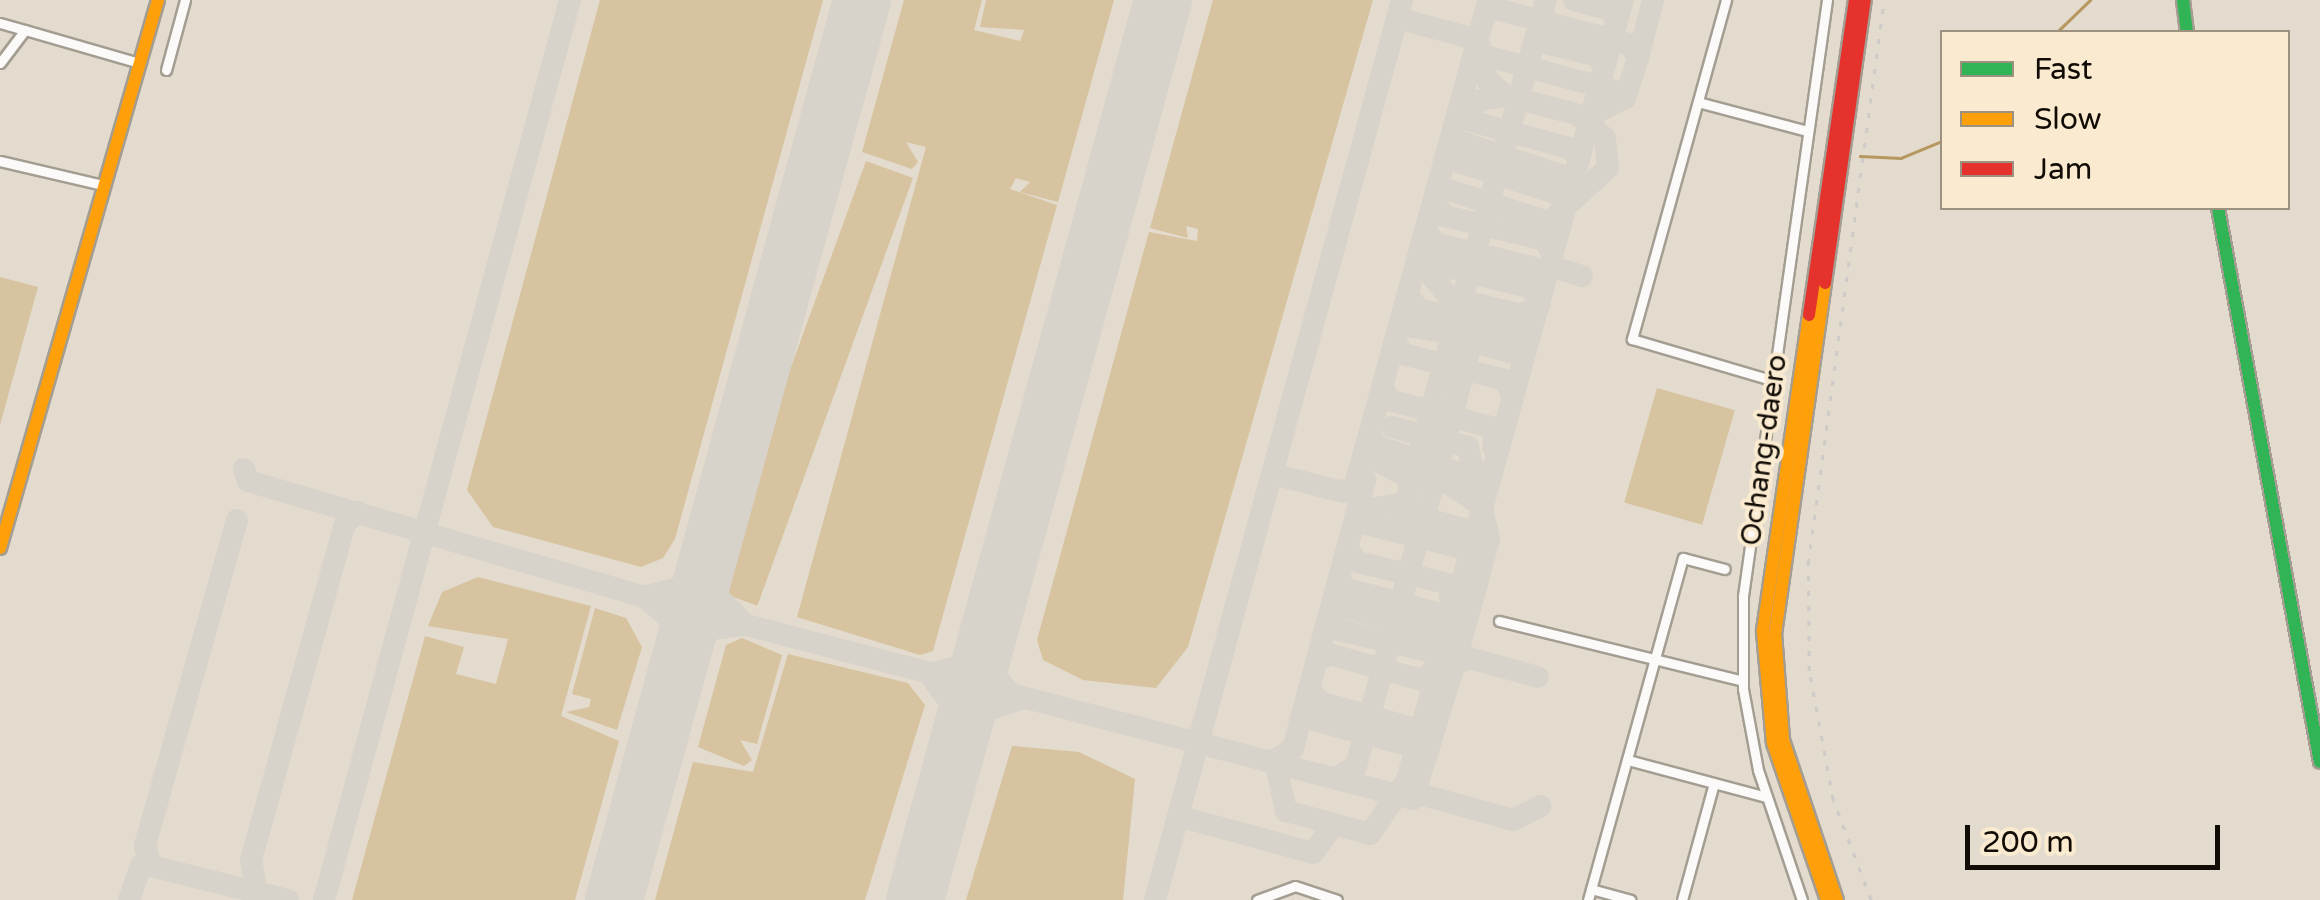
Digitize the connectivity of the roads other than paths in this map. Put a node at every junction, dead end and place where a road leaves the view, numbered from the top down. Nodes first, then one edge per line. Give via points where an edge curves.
1 (158, 0) edge
2 (185, 0) edge
3 (1726, 0) edge
4 (1827, 0) edge
5 (1855, 0) edge
6 (1865, 0) edge
7 (2183, 0) edge
8 (0, 23) edge
9 (26, 30) junction
10 (2187, 30) edge
11 (0, 63) edge
12 (140, 63) junction
13 (166, 70) dead end
14 (1698, 102) junction
15 (1807, 131) junction
16 (1842, 136) junction
17 (0, 161) edge
18 (1837, 175) junction
19 (102, 185) junction
20 (2218, 210) edge
21 (1771, 380) junction
22 (3, 529) edge
23 (0, 548) edge
24 (1725, 568) dead end
25 (1499, 621) dead end
26 (1652, 663) junction
27 (1743, 681) junction
28 (1628, 760) junction
29 (2320, 762) edge
30 (1714, 783) junction
31 (1766, 798) junction
32 (1591, 889) junction
33 (1257, 900) edge
34 (1337, 900) edge
35 (1588, 900) edge
36 (1631, 900) edge
37 (1682, 900) edge
38 (1802, 900) edge
39 (1827, 900) edge
40 (1837, 900) edge

1 - 12 main road
2 - 13 street
3 - 14 street
4 - 15 street
5 - 16 main road, Ochang-daero
6 - 16 main road, Ochang-daero
7 - 10 main road
8 - 9 street
9 - 11 street
9 - 12 street
12 - 19 main road
14 - 15 street
14 - 21 street via 1632,339
15 - 21 street
16 - 18 main road, Ochang-daero
17 - 19 street
18 - 39 main road, Ochang-daero via 1764,632 1773,743
18 - 40 main road, Ochang-daero via 1774,649 1784,740
19 - 22 main road
20 - 29 main road
21 - 27 street via 1744,582
22 - 23 main road
24 - 26 street via 1683,558
25 - 26 street
26 - 27 street
26 - 28 street
27 - 31 street
28 - 30 street
28 - 32 street
30 - 31 street
30 - 37 street
31 - 38 street
32 - 35 street
32 - 36 street
33 - 34 street via 1295,886

